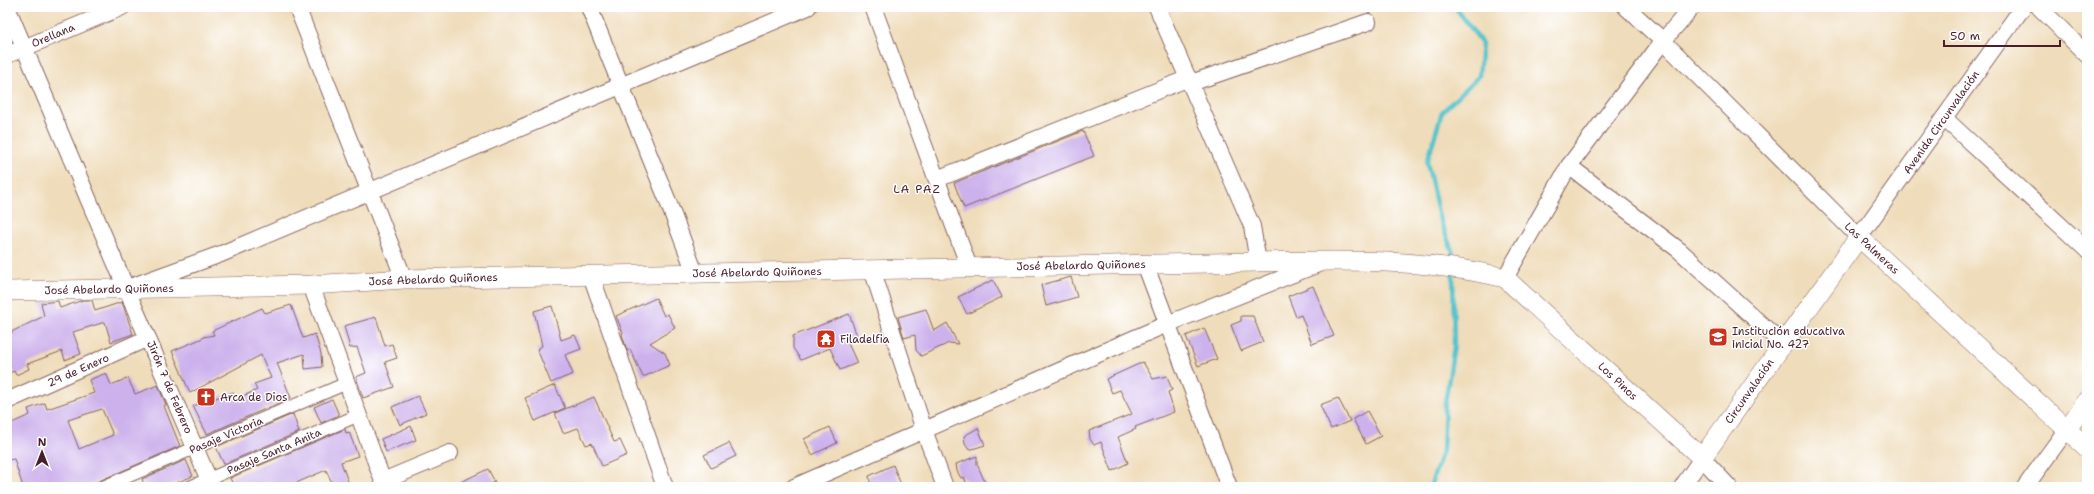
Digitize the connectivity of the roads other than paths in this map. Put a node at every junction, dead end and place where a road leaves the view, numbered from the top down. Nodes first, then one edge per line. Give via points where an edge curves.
1 (7, 7) edge
2 (122, 7) edge
3 (297, 7) edge
4 (589, 7) edge
5 (808, 7) edge
6 (873, 7) edge
7 (1157, 7) edge
8 (1626, 7) edge
9 (1692, 7) edge
10 (2023, 7) edge
11 (2039, 7) edge
12 (1368, 22) dead end
13 (1663, 41) junction
14 (24, 48) junction
15 (7, 55) edge
16 (2087, 55) edge
17 (1190, 81) junction
18 (621, 85) junction
19 (1944, 118) junction
20 (1569, 166) junction
21 (937, 179) junction
22 (370, 192) junction
23 (1859, 237) junction
24 (2087, 250) edge
25 (1328, 260) junction
26 (1258, 262) junction
27 (1144, 264) junction
28 (969, 267) junction
29 (872, 269) junction
30 (695, 273) junction
31 (591, 275) junction
32 (1505, 278) junction
33 (404, 279) junction
34 (311, 284) junction
35 (126, 288) junction
36 (7, 291) edge
37 (1167, 324) junction
38 (148, 338) junction
39 (1783, 344) junction
40 (347, 383) junction
41 (7, 401) edge
42 (2087, 401) edge
43 (359, 415) junction
44 (2067, 429) junction
45 (924, 430) junction
46 (196, 448) junction
47 (2087, 448) edge
48 (450, 453) dead end
49 (1702, 458) junction
50 (211, 483) edge
51 (384, 484) edge
52 (104, 487) edge
53 (190, 487) edge
54 (665, 487) edge
55 (794, 487) edge
56 (946, 487) edge
57 (1229, 487) edge
58 (1682, 487) edge
59 (1729, 487) edge
60 (2025, 487) edge

1 - 14 street, Jirón 7 de Febrero
2 - 14 street, Orellana
3 - 22 street
4 - 18 street
5 - 18 street
6 - 21 street
7 - 17 street
8 - 13 street, Las Palmeras
9 - 13 street
10 - 19 street, Avenida Circunvalación
11 - 16 street
12 - 17 street
13 - 20 street
13 - 23 street, Las Palmeras
14 - 15 street, Orellana
14 - 35 street, Jirón 7 de Febrero
17 - 21 street
17 - 26 street via 1252,226
18 - 22 street
18 - 30 street
19 - 23 street, Avenida Circunvalación
19 - 24 street
20 - 32 street
20 - 39 street via 1679,250
21 - 28 street
22 - 33 street
22 - 35 street via 221,254
23 - 39 street, Circunvalación
23 - 44 street, Las Palmeras
25 - 26 street, José Abelardo Quiñones
25 - 32 street, José Abelardo Quiñones via 1436,265
25 - 37 street
26 - 27 street, José Abelardo Quiñones
27 - 28 street, José Abelardo Quiñones
27 - 37 street
28 - 29 street, José Abelardo Quiñones
29 - 30 street, José Abelardo Quiñones
29 - 45 street
30 - 31 street, José Abelardo Quiñones
31 - 33 street, José Abelardo Quiñones
31 - 54 street
32 - 49 street, Los Pinos
33 - 34 street, José Abelardo Quiñones
34 - 35 street, José Abelardo Quiñones
34 - 40 street
35 - 36 street, José Abelardo Quiñones
35 - 38 street, Jirón 7 de Febrero
37 - 45 street
37 - 57 street
38 - 41 street, 29 de Enero
38 - 46 street, Jirón 7 de Febrero
39 - 49 street, Circunvalación
40 - 43 street
40 - 46 street, Pasaje Victoria
42 - 44 street
43 - 50 street, Pasaje Santa Anita
43 - 51 street
44 - 47 street, Las Palmeras
44 - 60 street
45 - 55 street
45 - 56 street
46 - 50 street, Jirón 7 de Febrero
46 - 52 street, Pasaje Victoria
48 - 51 street
49 - 58 street, Circunvalación
49 - 59 street, Los Pinos
50 - 53 street, Pasaje Santa Anita

